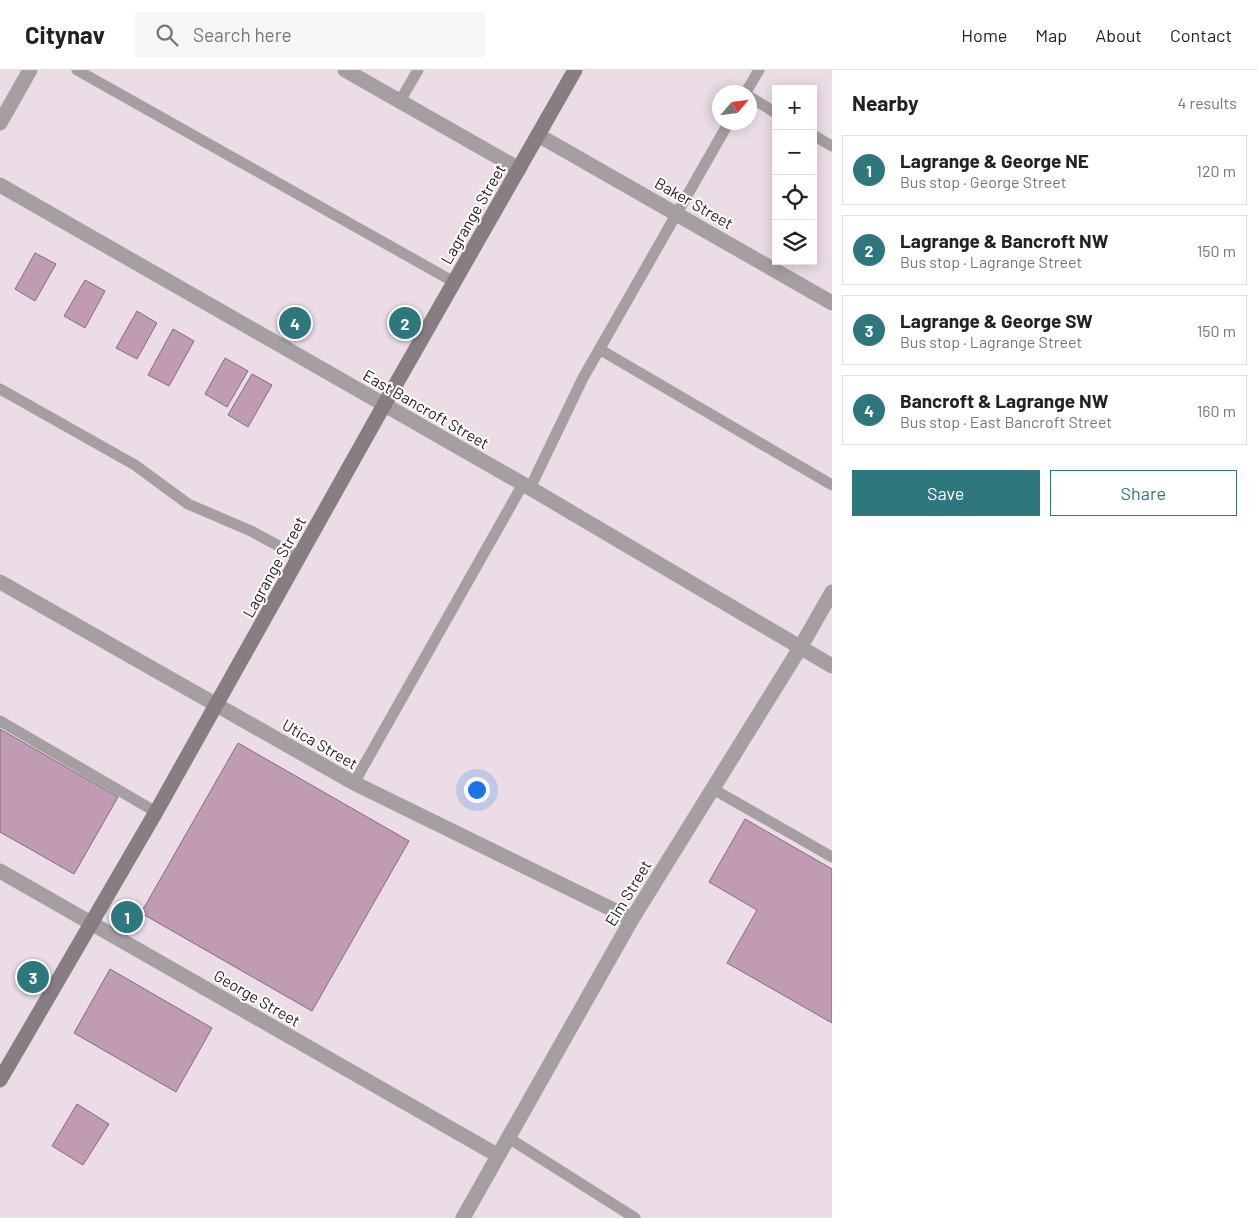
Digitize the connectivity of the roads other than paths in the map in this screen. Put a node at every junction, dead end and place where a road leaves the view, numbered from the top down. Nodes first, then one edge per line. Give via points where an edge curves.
1 (30, 70) edge
2 (77, 70) edge
3 (345, 70) edge
4 (418, 70) edge
5 (575, 70) edge
6 (759, 70) edge
7 (750, 85) edge
8 (400, 101) junction
9 (757, 102) edge
10 (772, 111) edge
11 (0, 123) edge
12 (725, 130) edge
13 (538, 135) junction
14 (817, 137) edge
15 (832, 146) edge
16 (518, 169) junction
17 (0, 185) edge
18 (678, 213) junction
19 (454, 282) junction
20 (832, 303) edge
21 (599, 348) junction
22 (0, 389) edge
23 (384, 405) junction
24 (832, 485) edge
25 (526, 486) junction
26 (299, 557) junction
27 (0, 582) edge
28 (832, 592) edge
29 (800, 648) junction
30 (832, 666) edge
31 (216, 705) junction
32 (0, 721) edge
33 (354, 783) junction
34 (713, 789) junction
35 (156, 812) junction
36 (832, 857) edge
37 (0, 871) edge
38 (632, 919) junction
39 (91, 923) junction
40 (0, 1080) edge
41 (507, 1137) junction
42 (497, 1155) junction
43 (463, 1218) edge
44 (635, 1218) edge

1 - 11 street
2 - 19 lane
3 - 8 street
4 - 8 lane
5 - 13 main road, Lagrange Street
6 - 7 lane
8 - 16 street
9 - 10 lane
12 - 18 lane
13 - 16 main road, Lagrange Street
13 - 18 street, Baker Street
14 - 15 lane
16 - 19 main road, Lagrange Street
17 - 23 street, East Bancroft Street
18 - 20 street, Baker Street
18 - 21 lane
19 - 23 main road, Lagrange Street
21 - 24 lane
21 - 25 lane
22 - 26 lane via 135,465 188,504 251,531
23 - 25 street, East Bancroft Street
23 - 26 main road, Lagrange Street
25 - 29 street, East Bancroft Street
25 - 33 lane
26 - 31 main road, Lagrange Street
27 - 31 street, Utica Street
28 - 29 street, Elm Street
29 - 30 street, East Bancroft Street
29 - 34 street, Elm Street
31 - 33 street, Utica Street
31 - 35 main road, Lagrange Street
32 - 35 lane
33 - 38 street, Utica Street
34 - 36 lane
34 - 38 street, Elm Street
35 - 39 main road, Lagrange Street
37 - 39 street, George Street
38 - 41 street, Elm Street
39 - 40 main road, Lagrange Street
39 - 42 street, George Street
41 - 42 street, Elm Street
41 - 44 lane
42 - 43 street, Elm Street

